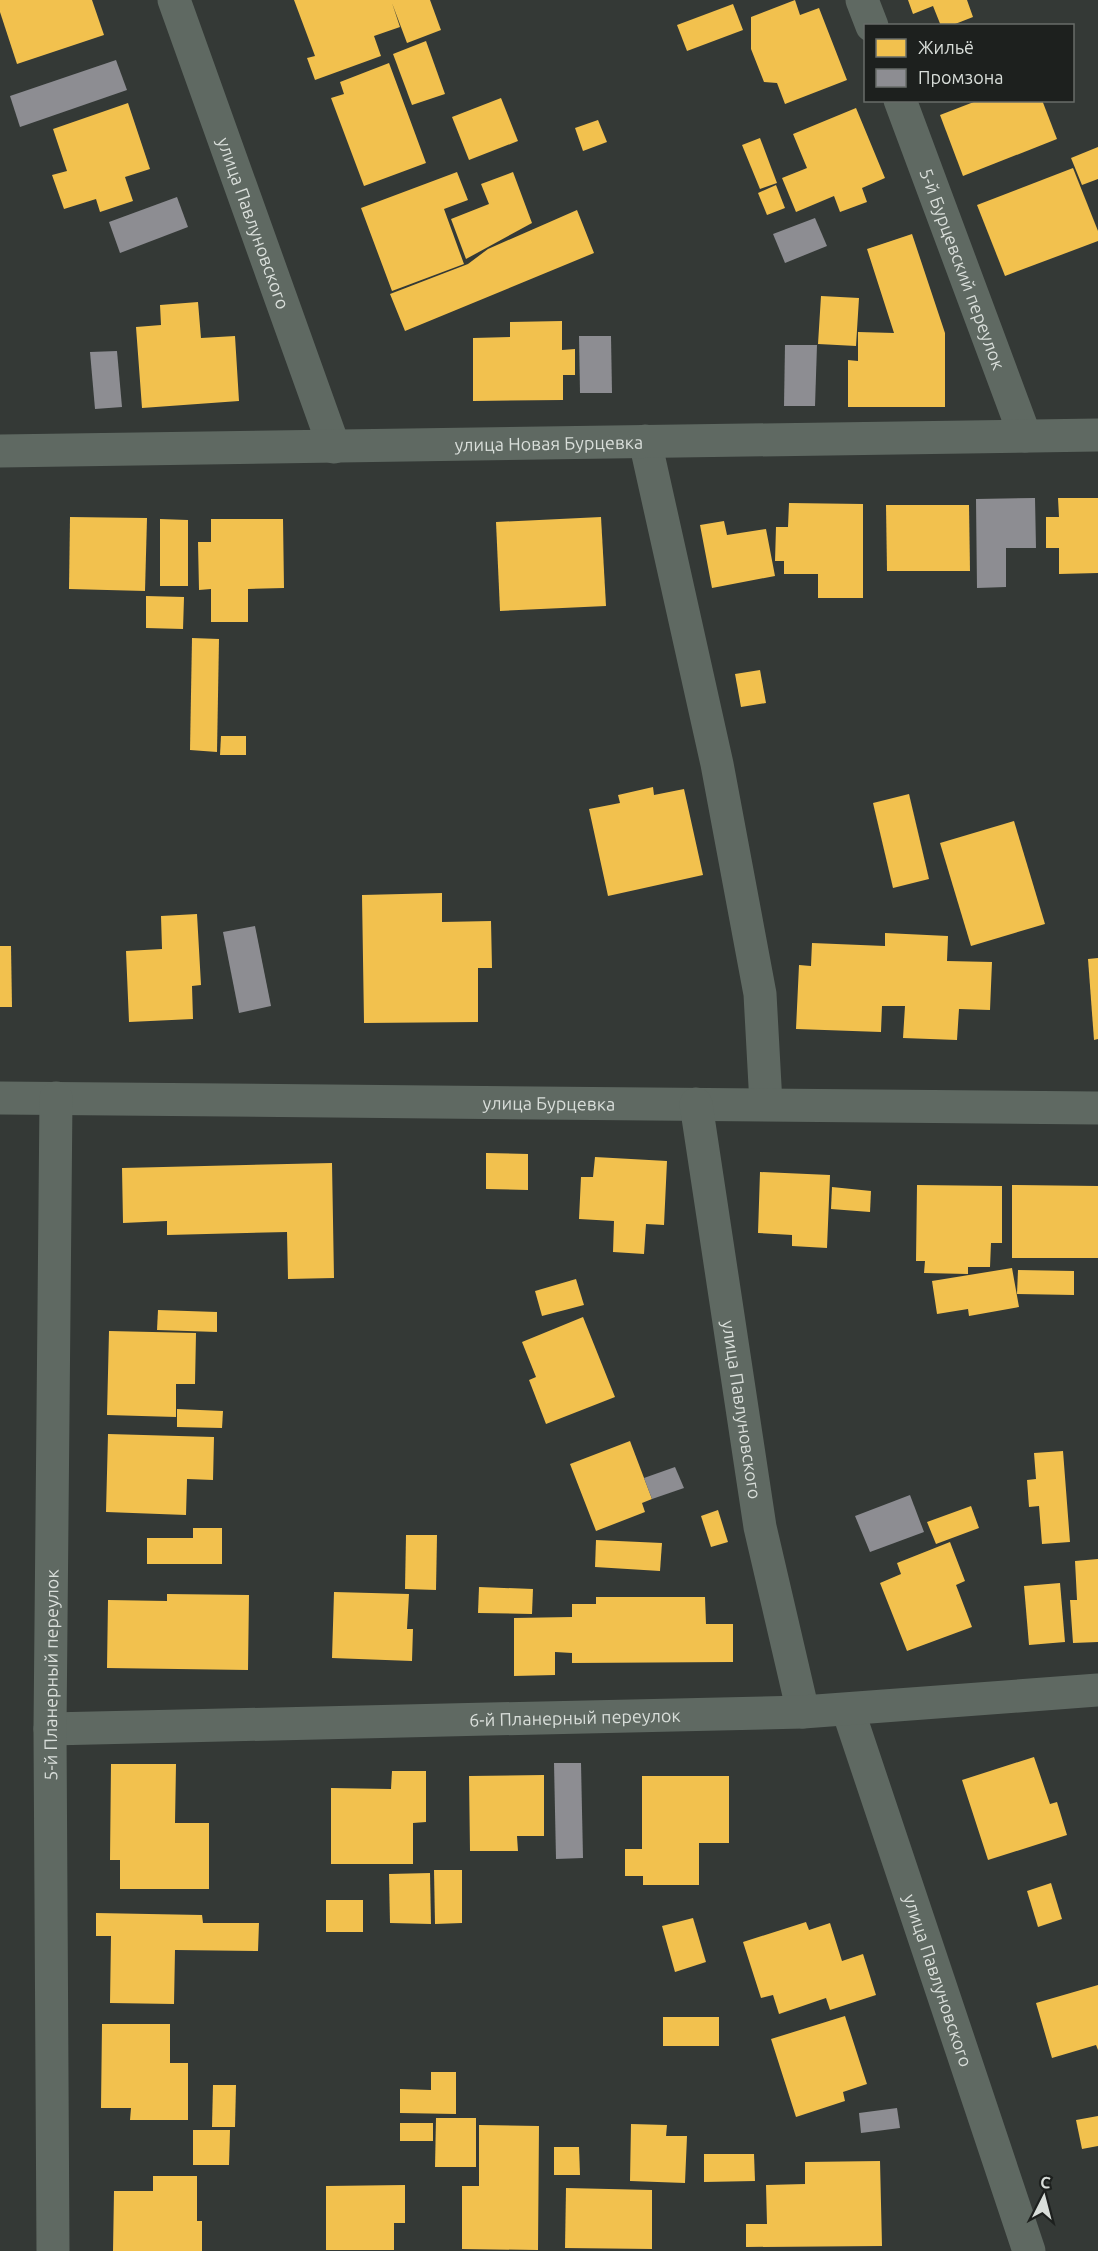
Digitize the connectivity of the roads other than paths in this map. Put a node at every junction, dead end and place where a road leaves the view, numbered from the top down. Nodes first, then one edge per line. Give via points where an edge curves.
1 (174, 0) edge
2 (862, 0) edge
3 (871, 24) edge
4 (901, 102) edge
5 (1098, 435) edge
6 (1025, 436) junction
7 (645, 441) junction
8 (334, 447) junction
9 (0, 451) edge
10 (0, 1098) edge
11 (56, 1098) junction
12 (696, 1104) junction
13 (766, 1104) junction
14 (1098, 1108) edge
15 (1098, 1690) edge
16 (848, 1710) junction
17 (803, 1712) junction
18 (50, 1729) junction
19 (53, 2251) edge
20 (1029, 2251) edge

1 - 8 street, улица Павлуновского
2 - 3 street
4 - 6 street, 5-й Бурцевский переулок
5 - 6 street, улица Новая Бурцевка
6 - 7 street, улица Новая Бурцевка
7 - 8 street, улица Новая Бурцевка
7 - 13 street via 717,764 760,994
8 - 9 street, улица Новая Бурцевка
10 - 11 street, улица Бурцевка
11 - 12 street, улица Бурцевка
11 - 18 street, 5-й Планерный переулок
12 - 13 street, улица Бурцевка
12 - 17 street, улица Павлуновского via 760,1527
13 - 14 street, улица Бурцевка
15 - 16 street, 6-й Планерный переулок
16 - 17 street, 6-й Планерный переулок
16 - 20 street, улица Павлуновского
17 - 18 street, 6-й Планерный переулок
18 - 19 street, 5-й Планерный переулок

